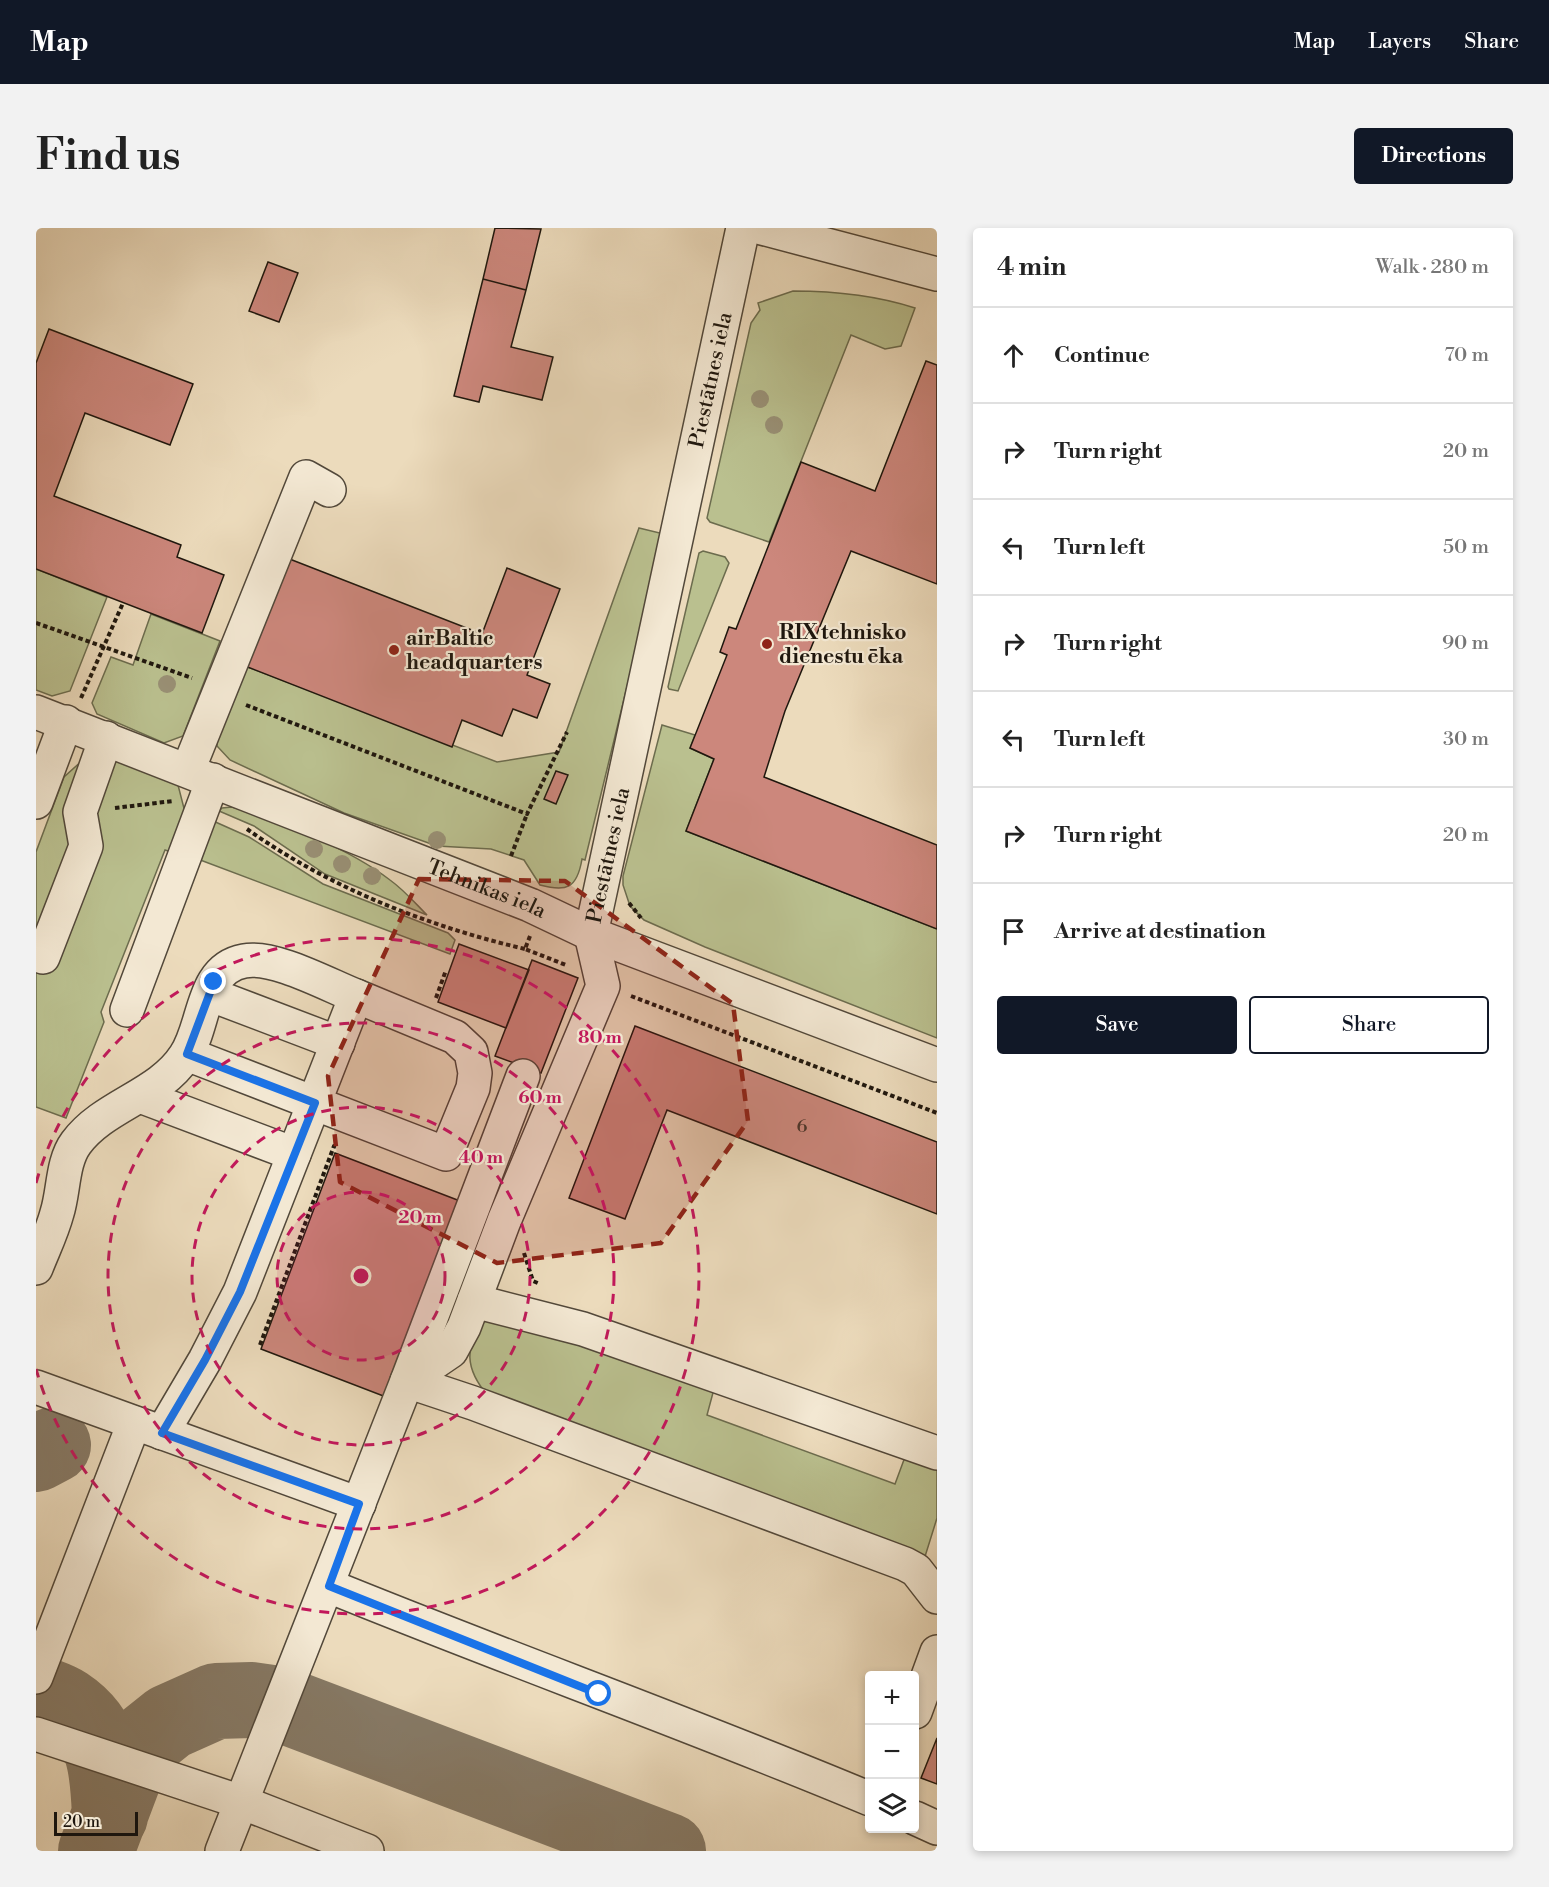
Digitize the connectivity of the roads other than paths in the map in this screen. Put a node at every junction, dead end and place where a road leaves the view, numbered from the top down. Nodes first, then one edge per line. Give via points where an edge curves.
1 (743, 228) edge
2 (762, 228) edge
3 (937, 274) edge
4 (329, 490) dead end
5 (51, 717) edge
6 (106, 738) junction
7 (201, 775) junction
8 (36, 802) edge
9 (591, 934) junction
10 (43, 957) dead end
11 (209, 994) junction
12 (356, 996) junction
13 (127, 1010) dead end
14 (338, 1043) junction
15 (187, 1054) junction
16 (937, 1065) edge
17 (523, 1076) dead end
18 (140, 1096) junction
19 (315, 1103) junction
20 (294, 1154) junction
21 (446, 1154) junction
22 (486, 1171) junction
23 (36, 1268) edge
24 (474, 1301) junction
25 (407, 1382) junction
26 (36, 1387) edge
27 (148, 1428) junction
28 (937, 1453) edge
29 (359, 1504) junction
30 (329, 1586) junction
31 (937, 1597) edge
32 (937, 1653) edge
33 (36, 1677) edge
34 (919, 1701) edge
35 (36, 1734) edge
36 (865, 1797) edge
37 (241, 1802) junction
38 (919, 1820) edge
39 (937, 1828) edge
40 (222, 1851) edge
41 (367, 1851) edge

1 - 9 street, Piestātnes iela
2 - 3 street
4 - 7 street via 306,477 219,694
5 - 6 street, Tehnikas iela
5 - 8 street
6 - 7 street, Tehnikas iela
6 - 10 street via 80,812 86,846
7 - 9 street, Tehnikas iela via 530,905
7 - 13 street
9 - 16 street, Tehnikas iela
9 - 24 street, Piestātnes iela via 612,989 504,1221
11 - 12 street via 228,966 267,961
11 - 14 street
11 - 15 street
12 - 14 street
12 - 21 street via 455,1036 471,1052 473,1088
14 - 19 street
15 - 18 street via 170,1076
15 - 19 street
17 - 22 street
18 - 20 street
18 - 23 street via 94,1126 75,1144 58,1212
19 - 20 street
19 - 21 street
20 - 27 street via 240,1292 205,1360
21 - 22 street
22 - 25 street
24 - 25 street via 451,1352
24 - 28 street via 583,1329
25 - 29 street
25 - 31 street via 905,1564 916,1570
26 - 27 street
27 - 29 street
27 - 33 street
29 - 30 street
30 - 36 street
30 - 37 street
32 - 34 street
35 - 37 street
37 - 40 street
37 - 41 street
38 - 39 street

